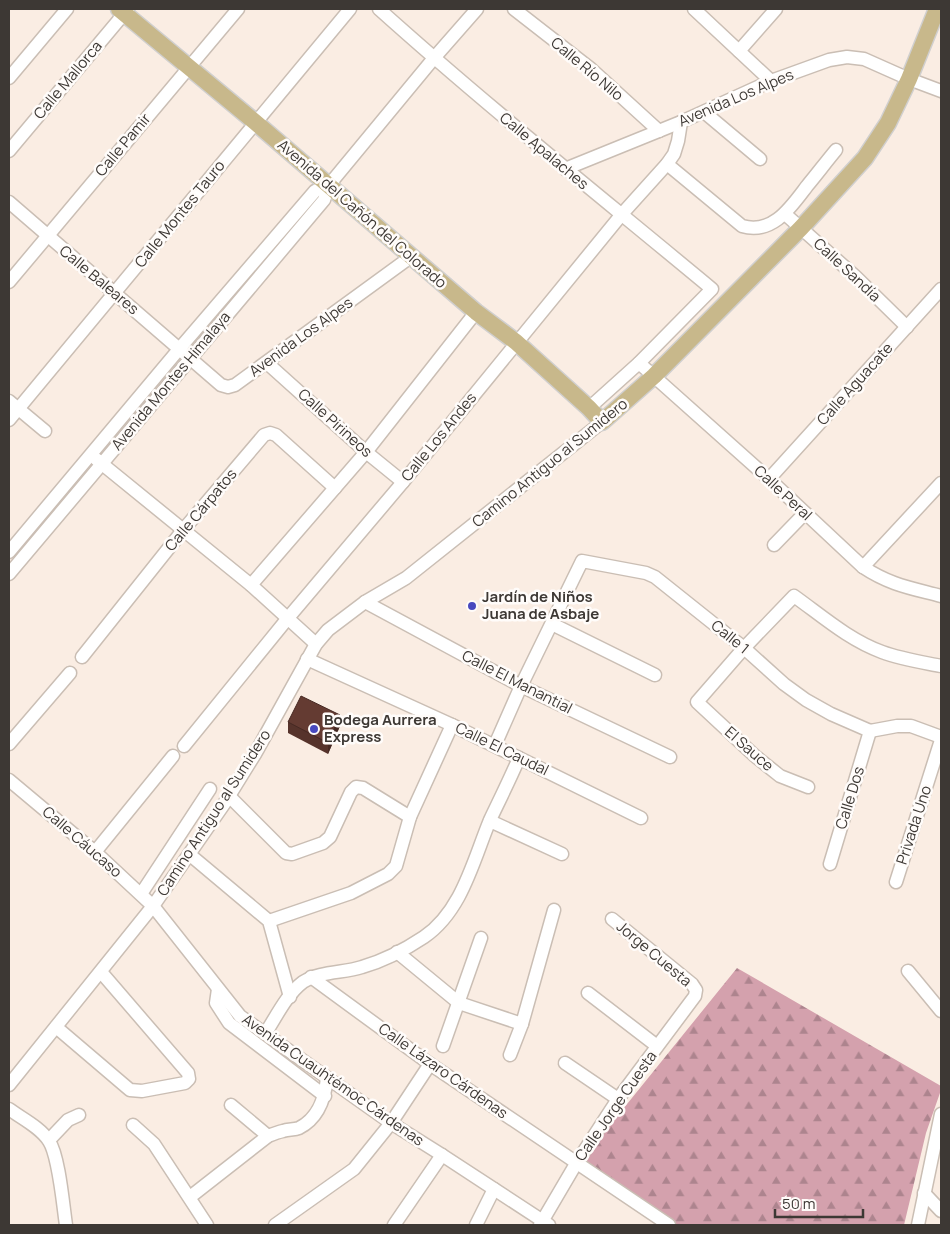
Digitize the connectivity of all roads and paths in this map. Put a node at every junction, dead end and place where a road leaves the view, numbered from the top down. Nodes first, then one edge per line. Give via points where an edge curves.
1 (67, 9) edge
2 (238, 9) edge
3 (350, 9) edge
4 (379, 9) edge
5 (477, 9) edge
6 (514, 9) edge
7 (694, 9) edge
8 (776, 9) edge
9 (124, 10) edge
10 (933, 11) edge
11 (739, 51) junction
12 (434, 58) junction
13 (189, 66) junction
14 (9, 78) edge
15 (909, 79) junction
16 (772, 80) junction
17 (941, 91) edge
18 (704, 112) junction
19 (256, 122) junction
20 (681, 122) junction
21 (659, 131) junction
22 (836, 150) dead end
23 (9, 151) edge
24 (760, 159) dead end
25 (666, 164) junction
26 (565, 169) junction
27 (329, 185) junction
28 (9, 202) edge
29 (622, 214) junction
30 (785, 214) junction
31 (801, 228) junction
32 (47, 236) junction
33 (412, 256) junction
34 (9, 282) edge
35 (941, 289) edge
36 (116, 293) junction
37 (476, 312) junction
38 (907, 327) junction
39 (516, 342) junction
40 (180, 348) junction
41 (190, 357) junction
42 (267, 362) junction
43 (640, 364) junction
44 (654, 376) junction
45 (13, 405) edge
46 (589, 408) junction
47 (9, 420) edge
48 (602, 422) junction
49 (45, 431) dead end
50 (366, 452) junction
51 (90, 454) junction
52 (102, 464) junction
53 (769, 478) junction
54 (403, 482) junction
55 (941, 483) edge
56 (335, 488) junction
57 (805, 513) junction
58 (184, 529) junction
59 (774, 545) dead end
60 (9, 552) edge
61 (863, 567) junction
62 (9, 574) edge
63 (250, 585) junction
64 (941, 596) edge
65 (365, 602) junction
66 (288, 618) junction
67 (552, 624) junction
68 (316, 644) junction
69 (744, 648) junction
70 (82, 657) dead end
71 (307, 659) junction
72 (941, 666) edge
73 (70, 673) dead end
74 (655, 675) dead end
75 (521, 686) junction
76 (452, 724) junction
77 (870, 731) junction
78 (941, 738) edge
79 (9, 744) edge
80 (495, 745) junction
81 (184, 746) dead end
82 (173, 756) dead end
83 (670, 757) dead end
84 (519, 758) junction
85 (9, 780) edge
86 (808, 787) dead end
87 (210, 789) dead end
88 (229, 796) junction
89 (410, 817) junction
90 (641, 818) dead end
91 (490, 821) junction
92 (95, 852) junction
93 (189, 854) junction
94 (562, 854) dead end
95 (830, 864) dead end
96 (896, 882) dead end
97 (140, 894) junction
98 (153, 906) junction
99 (554, 910) dead end
100 (612, 919) dead end
101 (269, 921) junction
102 (481, 938) dead end
103 (397, 952) junction
104 (908, 971) dead end
105 (101, 972) junction
106 (312, 977) junction
107 (218, 989) junction
108 (696, 990) joint
109 (588, 994) dead end
110 (290, 997) junction
111 (459, 1003) junction
112 (941, 1011) edge
113 (522, 1024) junction
114 (56, 1027) junction
115 (265, 1034) junction
116 (443, 1046) dead end
117 (657, 1046) junction
118 (510, 1054) dead end
119 (565, 1063) dead end
120 (430, 1064) junction
121 (327, 1078) junction
122 (9, 1086) edge
123 (325, 1096) junction
124 (618, 1099) junction
125 (232, 1105) dead end
126 (9, 1109) edge
127 (941, 1114) edge
128 (79, 1115) dead end
129 (391, 1123) junction
130 (133, 1125) dead end
131 (268, 1136) junction
132 (49, 1140) junction
133 (938, 1143) edge
134 (442, 1154) junction
135 (577, 1162) junction
136 (494, 1189) junction
137 (924, 1193) junction
138 (190, 1198) junction
139 (941, 1211) edge
140 (544, 1224) edge
141 (66, 1225) edge
142 (207, 1225) edge
143 (275, 1225) edge
144 (394, 1225) edge
145 (476, 1225) edge
146 (669, 1225) edge
147 (918, 1225) edge

1 - 14 street
2 - 13 street, Calle Pamir
3 - 19 street, Calle Montes Tauro
4 - 12 street, Calle Apalaches
5 - 12 street, Avenida Montes Himalaya
6 - 21 street, Calle Río Nilo via 591,69
7 - 11 street
8 - 11 street
9 - 13 main road, Avenida del Cañón del Colorado
9 - 23 street, Calle Mallorca
10 - 15 main road, Camino Antiguo al Sumidero
11 - 16 street
12 - 26 street, Calle Apalaches
12 - 27 street, Avenida Montes Himalaya
13 - 19 main road, Avenida del Cañón del Colorado
13 - 32 street, Calle Pamir
15 - 16 street, Avenida Los Alpes via 864,58 847,57
15 - 17 street, Avenida Los Alpes
15 - 31 main road, Camino Antiguo al Sumidero via 888,123 865,158
16 - 18 street, Avenida Los Alpes
18 - 20 street, Avenida Los Alpes
18 - 24 street
19 - 27 main road, Avenida del Cañón del Colorado
19 - 36 street, Calle Montes Tauro
20 - 21 street, Avenida Los Alpes
20 - 25 street, Calle Los Andes via 674,154
21 - 26 street, Avenida Los Alpes
22 - 30 street
25 - 29 street, Calle Los Andes
25 - 30 street via 742,226 751,228 768,224
26 - 29 street, Calle Apalaches
27 - 33 main road, Avenida del Cañón del Colorado
27 - 40 street, Avenida Montes Himalaya via 315,191
27 - 41 street, Avenida Montes Himalaya via 324,200
28 - 32 street, Calle Baleares
29 - 39 street, Calle Los Andes
29 - 43 street, Calle Apalaches via 712,289
30 - 31 street, Calle Sandía
31 - 38 street, Calle Sandía
31 - 44 main road, Camino Antiguo al Sumidero
32 - 34 street, Calle Pamir
32 - 36 street, Calle Baleares
33 - 37 main road, Avenida del Cañón del Colorado
33 - 42 street, Avenida Los Alpes
35 - 38 street, Calle Aguacate
36 - 40 street, Calle Baleares
36 - 45 street, Calle Montes Tauro
37 - 39 main road, Avenida del Cañón del Colorado
37 - 50 street
38 - 53 street, Calle Aguacate
39 - 46 main road, Avenida del Cañón del Colorado
39 - 54 street, Calle Los Andes
40 - 41 street, Calle Baleares
40 - 51 street, Avenida Montes Himalaya
41 - 42 street, Avenida Los Alpes via 221,385 228,387
41 - 52 street, Avenida Montes Himalaya
42 - 50 street, Calle Pirineos
43 - 44 street, Calle Peral
43 - 46 street
44 - 48 main road, Camino Antiguo al Sumidero
44 - 53 street, Calle Peral
45 - 47 street, Calle Montes Tauro
45 - 49 street
46 - 48 main road, Avenida del Cañón del Colorado
48 - 65 street, Camino Antiguo al Sumidero via 406,578
50 - 54 street, Calle Pirineos
50 - 56 street
51 - 52 street
51 - 60 street, Avenida Montes Himalaya
52 - 58 street
52 - 62 street, Avenida Montes Himalaya
53 - 57 street, Calle Peral
54 - 66 street, Calle Los Andes
55 - 61 street
56 - 58 street, Calle Cárpatos via 270,433 264,435
56 - 63 street
57 - 59 street
57 - 61 street, Calle Peral
58 - 63 street
58 - 70 street, Calle Cárpatos
61 - 64 street, Calle Peral via 894,584
63 - 66 street
65 - 68 street, Camino Antiguo al Sumidero via 328,630
65 - 75 street, Calle El Manantial
66 - 68 street
66 - 81 street, Calle Los Andes
67 - 69 street, Calle 1 via 582,562 655,577
67 - 74 street
67 - 75 street
68 - 71 street, Camino Antiguo al Sumidero
69 - 72 street via 794,596 857,640 880,651
69 - 77 street, Calle 1 via 806,700
69 - 86 street, El Sauce via 696,702 780,776
71 - 76 street, Calle El Caudal
71 - 88 street, Camino Antiguo al Sumidero
73 - 79 street
75 - 80 street
75 - 83 street, Calle El Manantial
76 - 80 street, Calle El Caudal
76 - 89 street
77 - 78 street via 911,726
77 - 95 street, Calle Dos
78 - 96 street, Privada Uno
80 - 84 street, Calle El Caudal
82 - 92 street
84 - 90 street, Calle El Caudal
84 - 91 street
85 - 92 street, Calle Cáucaso
87 - 97 street
88 - 89 street via 286,853 292,854 330,837 350,792 356,788 363,788
88 - 93 street, Camino Antiguo al Sumidero
89 - 101 street via 396,866 388,874 351,893
91 - 94 street
91 - 103 street via 460,896 444,919 424,937
92 - 97 street, Calle Cáucaso
93 - 98 street, Camino Antiguo al Sumidero
93 - 101 street
97 - 98 street, Calle Cáucaso
98 - 105 street, Camino Antiguo al Sumidero
98 - 107 street, Avenida Cuauhtémoc Cárdenas
99 - 113 street
100 - 108 street, Jorge Cuesta
101 - 110 street
102 - 111 street
103 - 106 street via 362,967
103 - 111 street
104 - 112 street
105 - 114 street, Camino Antiguo al Sumidero
105 - 114 street via 188,1074 186,1083 130,1090
106 - 110 street
106 - 120 street, Calle Lázaro Cárdenas
107 - 115 street, Avenida Cuauhtémoc Cárdenas via 240,1016
107 - 123 street via 216,1003 229,1023
108 - 117 street, Calle Jorge Cuesta via 695,996
109 - 117 street
110 - 115 street
111 - 113 street
111 - 116 street
113 - 118 street
114 - 122 street, Camino Antiguo al Sumidero
115 - 121 street, Avenida Cuauhtémoc Cárdenas
117 - 124 street, Calle Jorge Cuesta
119 - 124 street
120 - 129 street
120 - 135 street, Calle Lázaro Cárdenas
121 - 123 street
121 - 129 street, Avenida Cuauhtémoc Cárdenas
123 - 131 street via 308,1122
124 - 135 street, Calle Jorge Cuesta
125 - 131 street
126 - 132 street
127 - 133 street
128 - 132 street via 68,1120
129 - 134 street, Avenida Cuauhtémoc Cárdenas
129 - 143 street via 354,1168
130 - 138 street via 154,1144
131 - 138 street
132 - 141 street
133 - 137 street
134 - 136 street, Avenida Cuauhtémoc Cárdenas
134 - 144 street
135 - 140 street, Calle Jorge Cuesta
135 - 146 street, Calle Lázaro Cárdenas
136 - 140 street, Avenida Cuauhtémoc Cárdenas
136 - 145 street
137 - 139 street
137 - 147 street
138 - 142 street

